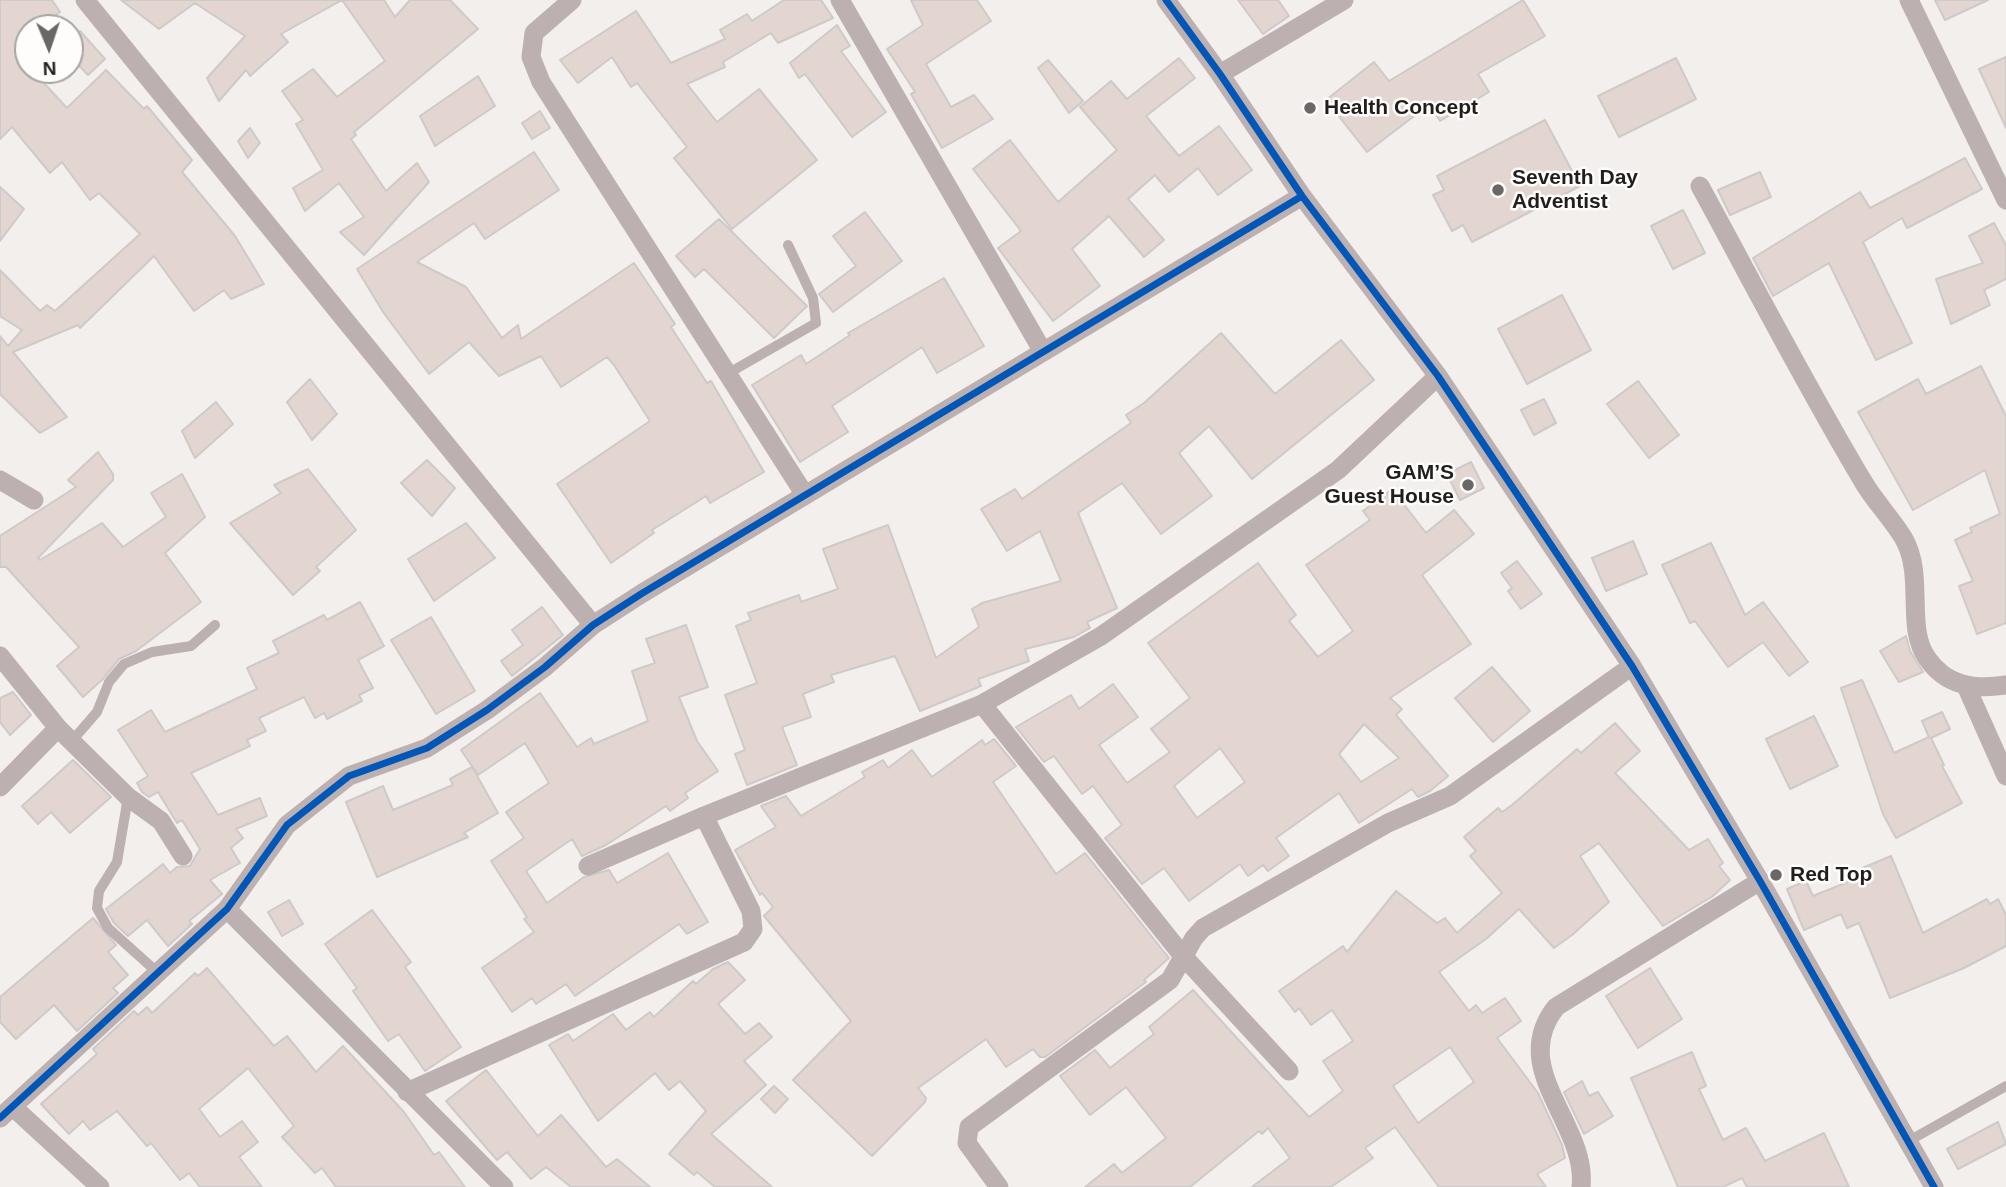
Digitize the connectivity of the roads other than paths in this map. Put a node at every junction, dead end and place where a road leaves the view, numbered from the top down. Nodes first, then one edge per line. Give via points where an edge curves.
1 (85, 0) edge
2 (572, 0) edge
3 (840, 0) edge
4 (1166, 0) edge
5 (1344, 0) edge
6 (1909, 0) edge
7 (1220, 74) junction
8 (1700, 186) dead end
9 (1302, 196) junction
10 (2006, 200) edge
11 (788, 245) dead end
12 (1042, 350) junction
13 (727, 374) junction
14 (1438, 376) junction
15 (0, 480) edge
16 (805, 495) junction
17 (34, 500) dead end
18 (215, 625) dead end
19 (593, 625) junction
20 (0, 656) edge
21 (1632, 666) junction
22 (2006, 685) edge
23 (1966, 686) junction
24 (982, 704) junction
25 (65, 735) junction
26 (2006, 776) edge
27 (0, 788) edge
28 (128, 797) junction
29 (704, 816) junction
30 (183, 856) dead end
31 (588, 866) dead end
32 (1760, 881) junction
33 (227, 909) junction
34 (1183, 956) junction
35 (157, 972) junction
36 (1289, 1071) dead end
37 (2006, 1086) edge
38 (407, 1092) junction
39 (6, 1113) edge
40 (1907, 1142) junction
41 (100, 1187) edge
42 (504, 1187) edge
43 (999, 1187) edge
44 (1581, 1187) edge
45 (1934, 1187) edge

1 - 19 street
2 - 13 street via 534,33 531,57
3 - 12 street
4 - 7 street
5 - 7 street
6 - 10 street
7 - 9 street
8 - 23 street via 1866,486 1905,540 1915,568 1918,634 1926,657 1952,682
9 - 12 street
9 - 14 street
11 - 13 lane via 813,298 816,323
12 - 16 street
13 - 16 street
14 - 21 street
14 - 24 street via 1338,470 1101,636
15 - 17 street
16 - 19 street
18 - 25 lane via 191,646 152,652 124,664 109,682 97,712
19 - 33 street via 487,710 427,748 349,776 288,825
20 - 25 street
21 - 32 street
21 - 34 street via 1450,796 1388,824 1203,928
22 - 23 street
23 - 26 street
24 - 29 street
24 - 34 street
25 - 27 street
25 - 28 street
28 - 30 street via 162,821
28 - 35 lane via 117,862 99,891 97,908 108,928
29 - 31 street
29 - 38 street via 751,911 753,929 744,942
32 - 40 street
32 - 44 street via 1556,1007 1543,1024 1541,1064 1579,1160
33 - 35 street
33 - 38 street
34 - 36 street
34 - 43 street via 1170,980 969,1126 967,1143
35 - 39 street
37 - 40 lane
38 - 42 street
39 - 41 street
40 - 45 street

